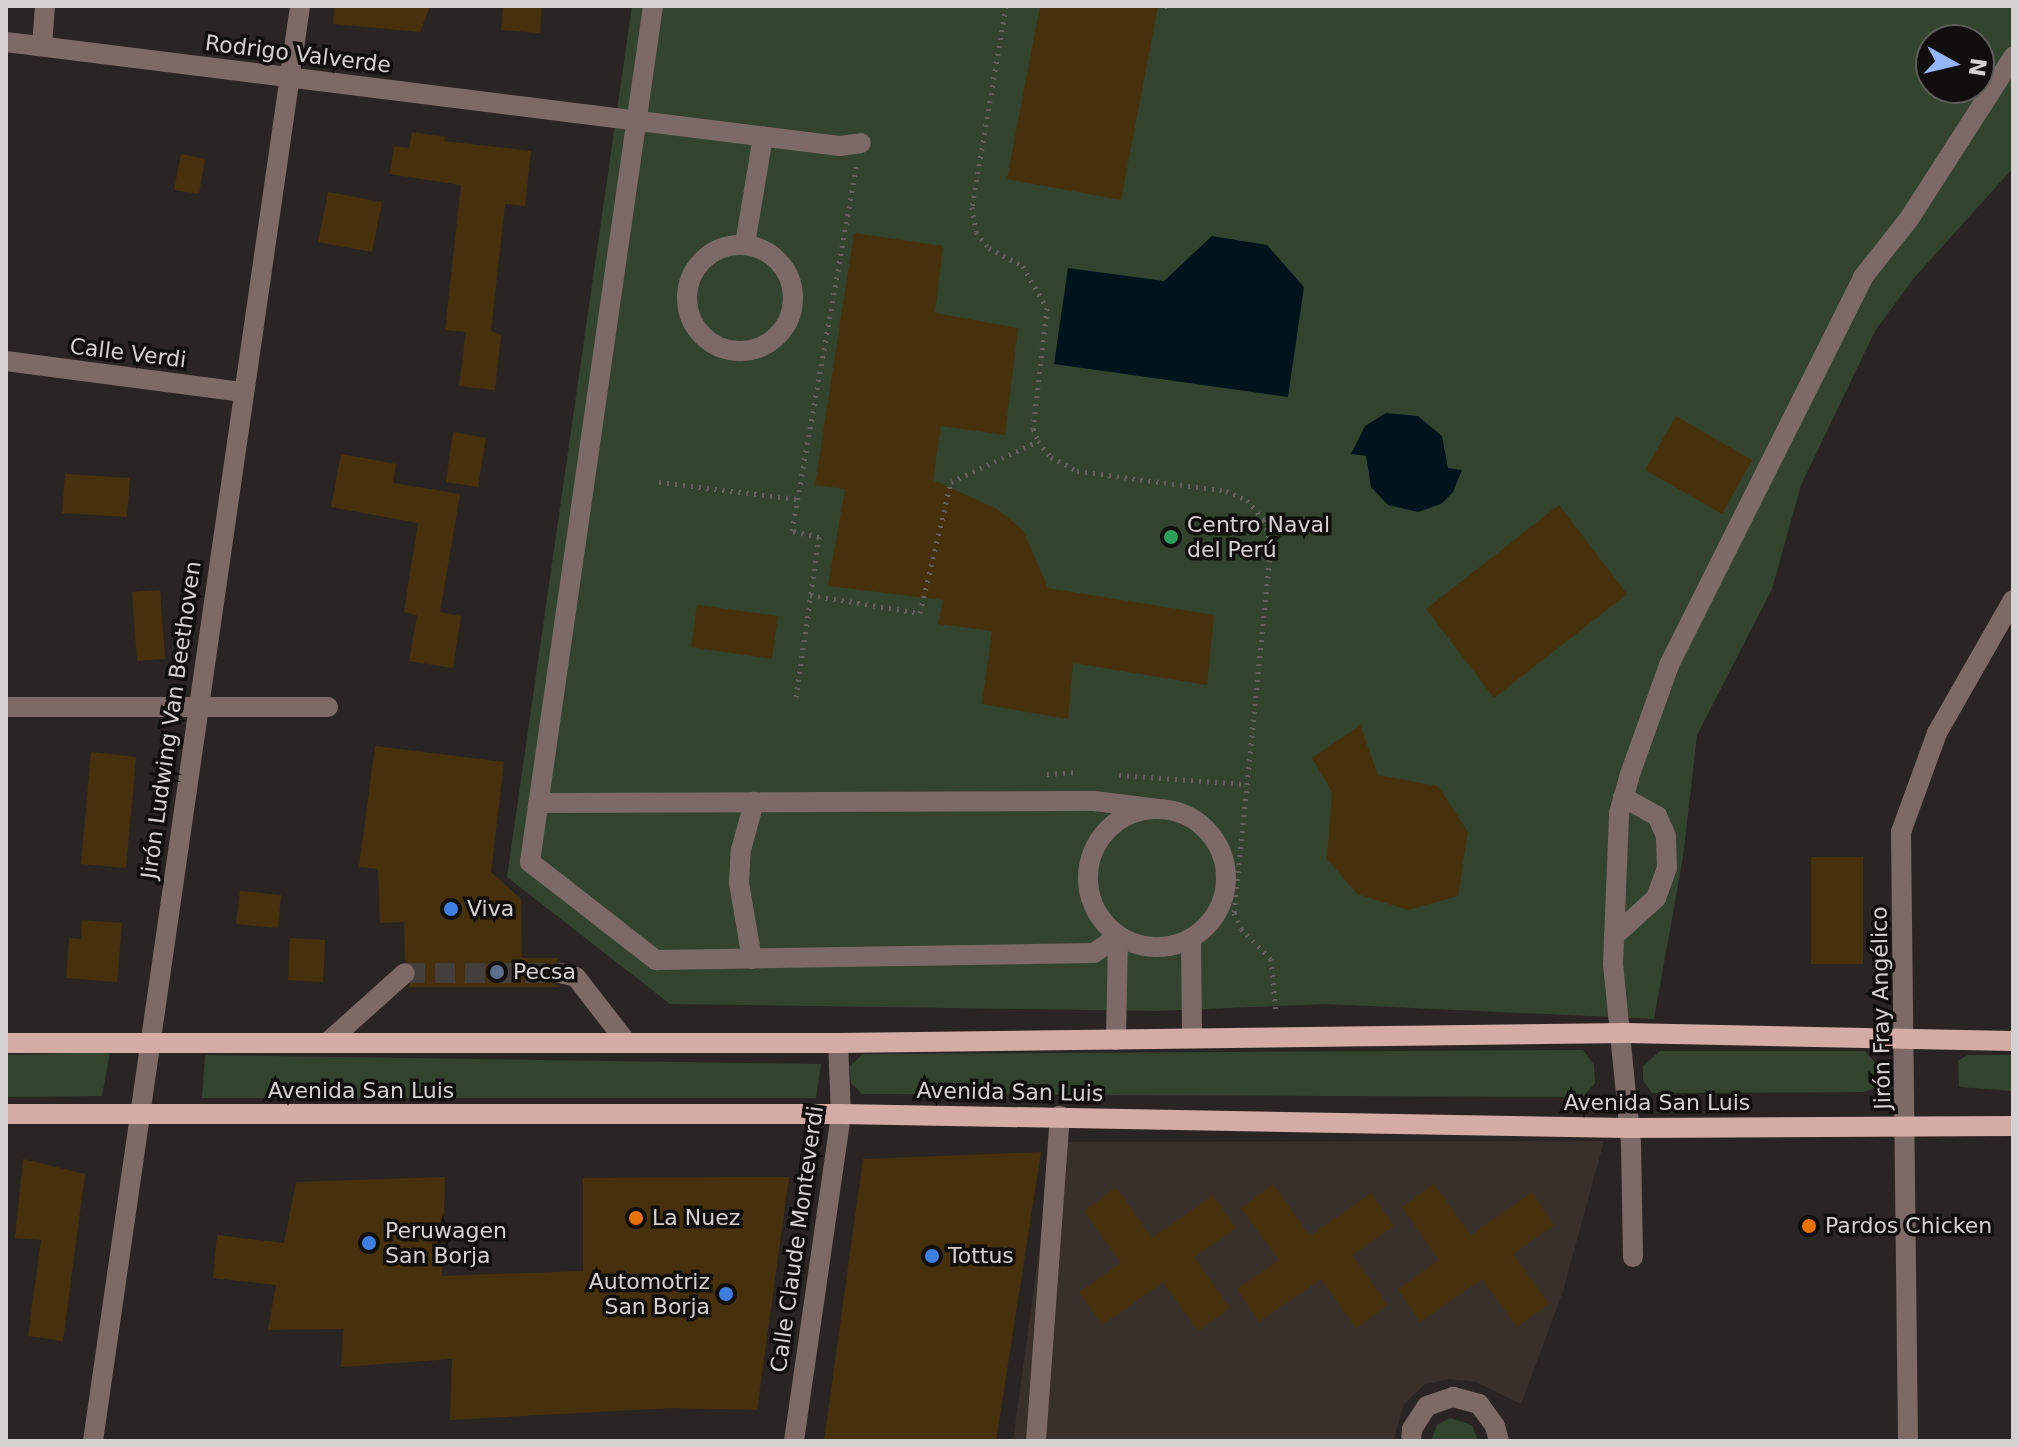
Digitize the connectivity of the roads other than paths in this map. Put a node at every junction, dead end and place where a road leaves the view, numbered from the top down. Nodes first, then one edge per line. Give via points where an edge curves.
1 (45, 6) edge
2 (300, 6) edge
3 (653, 6) edge
4 (6, 42) edge
5 (42, 46) junction
6 (2013, 57) edge
7 (291, 78) junction
8 (636, 117) junction
9 (763, 136) junction
10 (861, 143) road end
11 (745, 244) junction
12 (6, 361) edge
13 (243, 392) junction
14 (2013, 600) edge
15 (2005, 631) edge
16 (6, 707) edge
17 (328, 707) dead end
18 (196, 709) junction
19 (1623, 797) junction
20 (754, 802) junction
21 (538, 803) junction
22 (1159, 809) junction
23 (1118, 936) junction
24 (1614, 936) junction
25 (1191, 940) junction
26 (752, 959) junction
27 (405, 973) tunnel mouth
28 (560, 973) tunnel mouth
29 (1618, 1033) junction
30 (1192, 1038) junction
31 (1116, 1040) junction
32 (1907, 1041) junction
33 (2013, 1041) edge
34 (328, 1042) junction
35 (6, 1043) edge
36 (150, 1043) junction
37 (627, 1043) junction
38 (838, 1043) junction
39 (6, 1114) edge
40 (841, 1114) junction
41 (141, 1116) junction
42 (1060, 1116) junction
43 (1908, 1126) junction
44 (2013, 1126) edge
45 (1628, 1128) junction
46 (1633, 1257) dead end
47 (93, 1441) edge
48 (794, 1441) edge
49 (1036, 1441) edge
50 (1411, 1441) edge
51 (1498, 1441) edge
52 (1908, 1441) edge

1 - 5 street
2 - 7 street, Jirón Ludwing Van Beethoven
3 - 8 street
4 - 5 street, Rodrigo Valverde
5 - 7 street, Rodrigo Valverde
6 - 19 street via 1909,219 1863,277 1669,665
7 - 8 street, Rodrigo Valverde
7 - 13 street, Jirón Ludwing Van Beethoven
8 - 9 street, Rodrigo Valverde
8 - 21 street
9 - 10 street, Rodrigo Valverde via 840,146
9 - 11 street
11 - 11 street via 711,253 694,273 687,299 699,332 730,350 747,351 778,336 793,305 787,271 776,258
12 - 13 street, Calle Verdi
13 - 18 street, Jirón Ludwing Van Beethoven
14 - 15 street, Jirón Fray Angélico
15 - 32 street, Jirón Fray Angélico via 1937,733 1901,832
16 - 18 street
17 - 18 street
18 - 36 street, Jirón Ludwing Van Beethoven
19 - 24 street
19 - 24 street via 1657,816 1666,836 1667,868 1656,898
20 - 21 street
20 - 22 street via 1094,801
20 - 26 street via 741,850 739,883
21 - 26 street via 530,862 645,955 656,960
22 - 23 street via 1116,822 1091,858 1092,902
22 - 25 street via 1191,818 1216,841 1231,883 1221,906
23 - 25 street via 1154,948
23 - 26 street via 1094,953
23 - 31 street
24 - 29 street
25 - 30 street
27 - 34 street
28 - 37 street via 576,977
29 - 30 main road
29 - 32 main road
29 - 45 street
30 - 31 main road
31 - 38 main road
32 - 33 main road
32 - 43 street, Jirón Fray Angélico
34 - 36 main road
34 - 37 main road
35 - 36 main road
36 - 41 street, Jirón Ludwing Van Beethoven
37 - 38 main road
38 - 40 street, Calle Claude Monteverdi
39 - 41 main road, Avenida San Luis
40 - 41 main road, Avenida San Luis
40 - 42 main road, Avenida San Luis
40 - 48 street, Calle Claude Monteverdi
41 - 47 street, Jirón Ludwing Van Beethoven
42 - 45 main road, Avenida San Luis
42 - 49 street
43 - 44 main road, Avenida San Luis
43 - 45 main road, Avenida San Luis
43 - 52 street, Jirón Fray Angélico
45 - 46 street
50 - 51 street via 1412,1429 1427,1406 1453,1397 1479,1404 1495,1426

